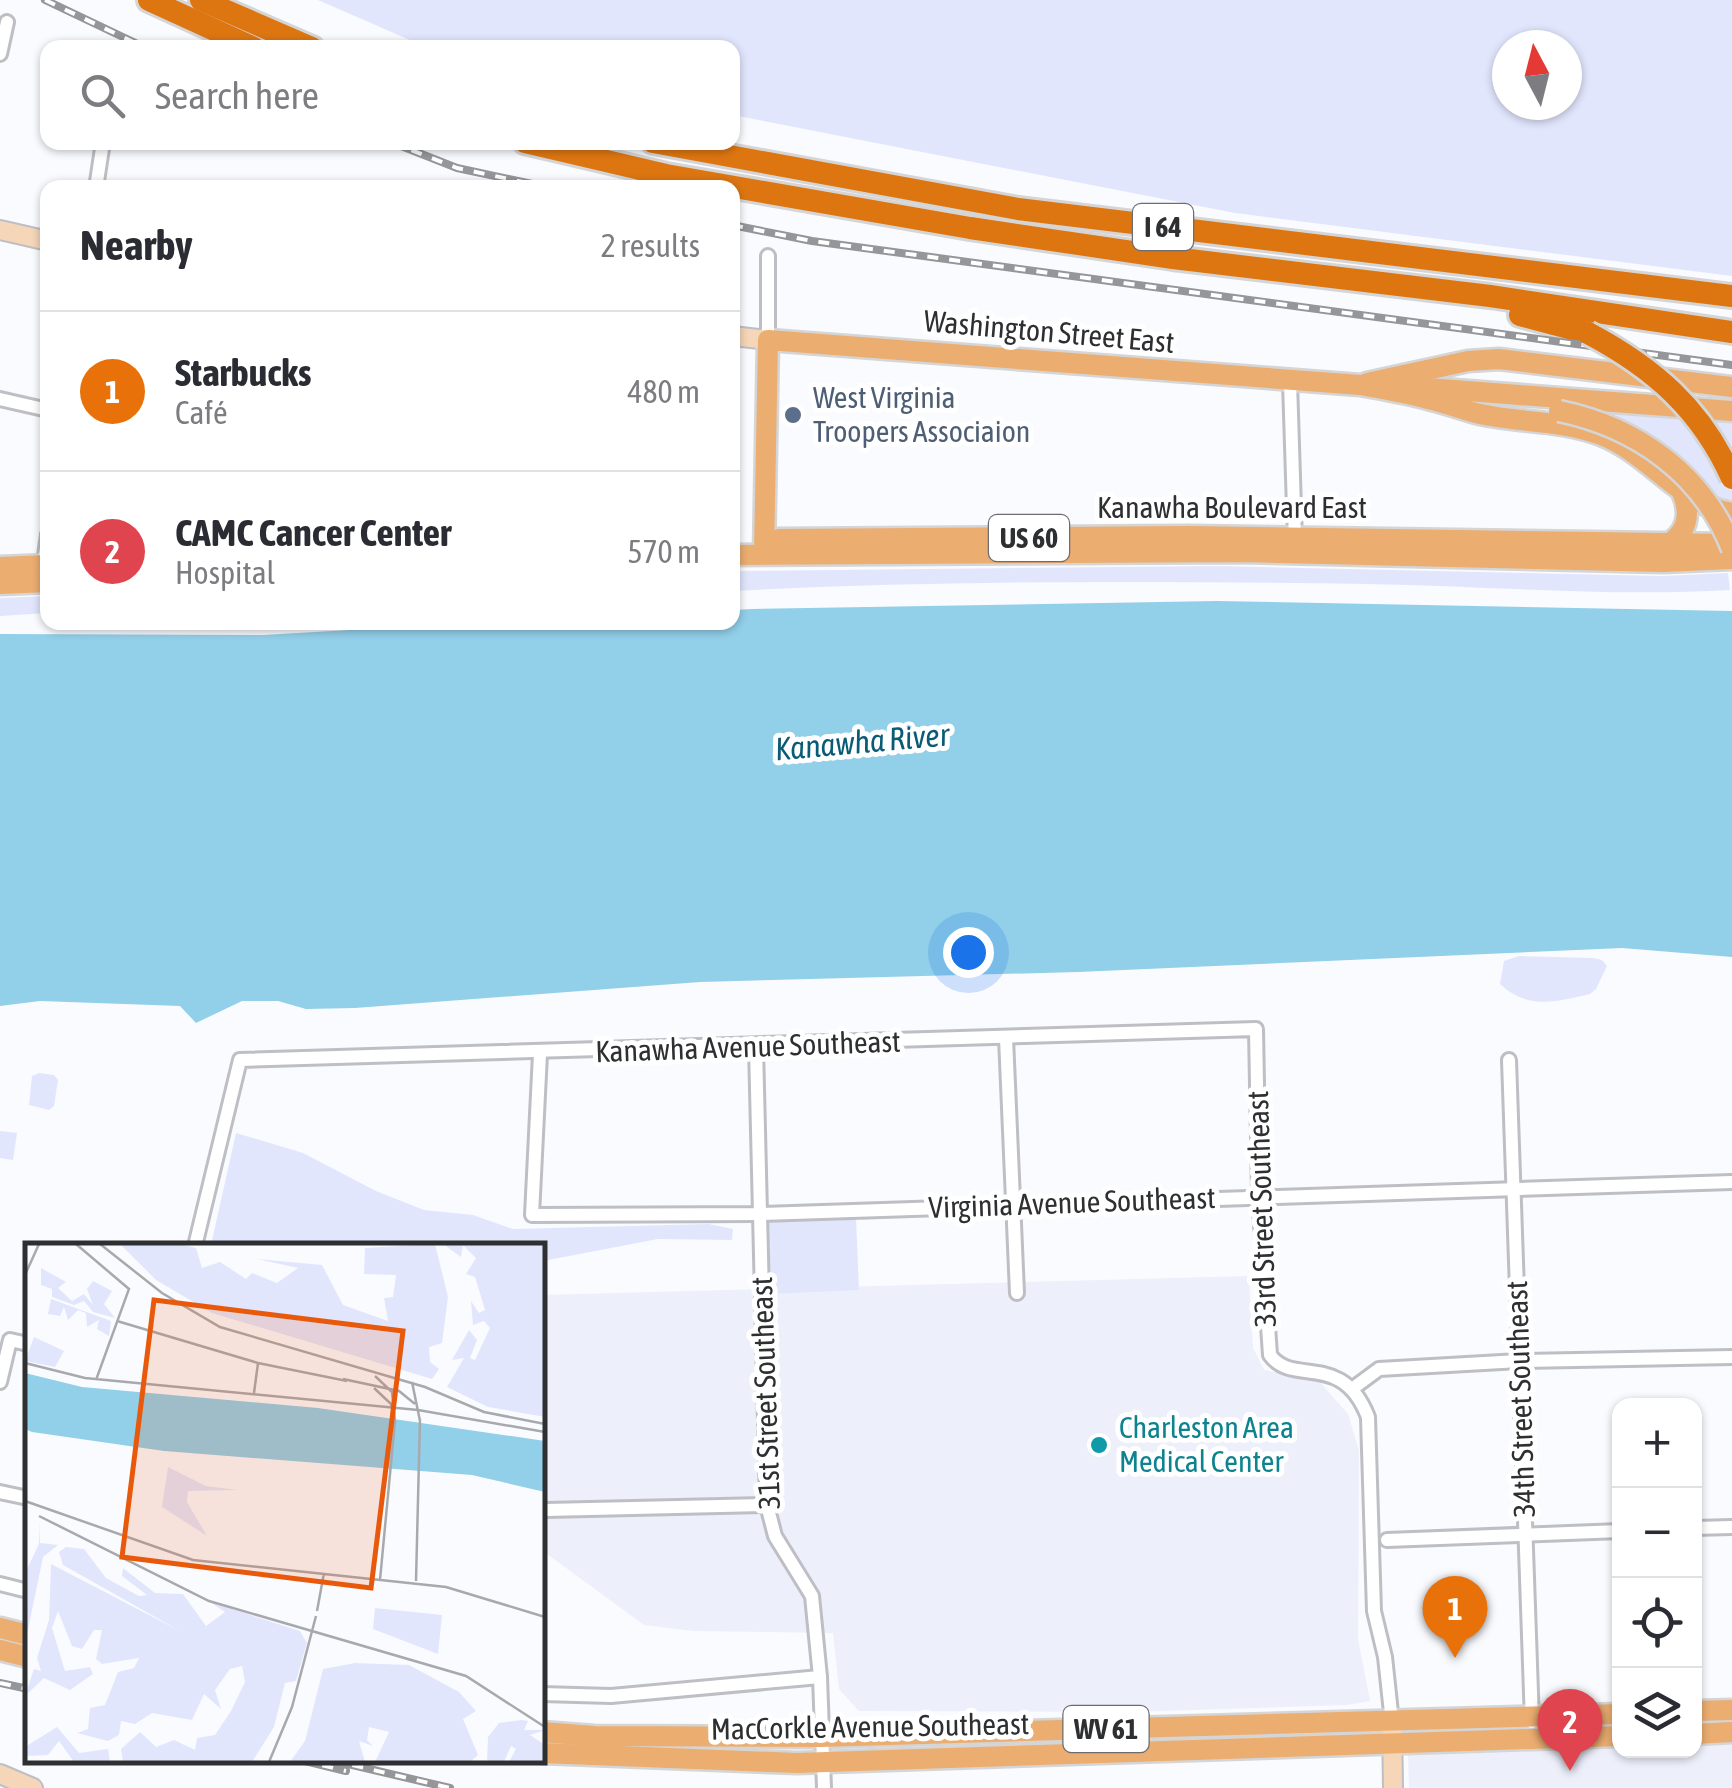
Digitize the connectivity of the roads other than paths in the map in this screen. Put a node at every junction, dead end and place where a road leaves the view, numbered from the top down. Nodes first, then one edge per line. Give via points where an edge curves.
1 (149, 0) edge
2 (201, 0) edge
3 (7, 22) dead end
4 (236, 40) edge
5 (294, 40) edge
6 (0, 54) edge
7 (102, 150) edge
8 (559, 150) edge
9 (697, 150) edge
10 (97, 180) edge
11 (689, 180) edge
12 (740, 189) edge
13 (0, 230) edge
14 (40, 239) edge
15 (768, 256) dead end
16 (1384, 286) junction
17 (1732, 299) edge
18 (1732, 332) edge
19 (740, 337) edge
20 (768, 340) junction
21 (1290, 382) junction
22 (1360, 385) junction
23 (1732, 387) edge
24 (1429, 398) junction
25 (0, 399) edge
26 (40, 408) edge
27 (1732, 411) edge
28 (1732, 478) edge
29 (1682, 492) junction
30 (1732, 513) edge
31 (740, 543) edge
32 (1295, 545) junction
33 (764, 546) junction
34 (1665, 546) junction
35 (1732, 547) edge
36 (810, 555) junction
37 (740, 556) edge
38 (740, 559) edge
39 (1732, 559) edge
40 (0, 568) edge
41 (40, 572) edge
42 (40, 574) edge
43 (0, 584) edge
44 (1256, 1030) joint
45 (1006, 1038) junction
46 (756, 1047) junction
47 (540, 1054) junction
48 (1509, 1060) dead end
49 (1732, 1182) edge
50 (1514, 1190) junction
51 (1258, 1196) junction
52 (1013, 1205) junction
53 (760, 1214) junction
54 (196, 1243) edge
55 (1016, 1292) dead end
56 (25, 1343) edge
57 (1732, 1357) edge
58 (1520, 1361) junction
59 (0, 1382) edge
60 (1352, 1389) junction
61 (0, 1492) edge
62 (25, 1497) edge
63 (767, 1505) junction
64 (546, 1510) dead end
65 (1732, 1527) edge
66 (1702, 1528) edge
67 (1612, 1531) edge
68 (1525, 1535) junction
69 (1386, 1540) dead end
70 (0, 1584) edge
71 (25, 1590) edge
72 (0, 1628) edge
73 (25, 1633) edge
74 (0, 1650) edge
75 (25, 1656) edge
76 (820, 1677) junction
77 (545, 1694) edge
78 (1732, 1710) edge
79 (1702, 1711) edge
80 (1612, 1715) edge
81 (1392, 1722) junction
82 (1532, 1729) junction
83 (545, 1732) edge
84 (1732, 1732) edge
85 (1702, 1734) edge
86 (1612, 1735) edge
87 (820, 1737) junction
88 (1393, 1744) junction
89 (545, 1753) edge
90 (822, 1762) junction
91 (0, 1774) edge
92 (33, 1788) edge
93 (824, 1788) edge
94 (1393, 1788) edge

1 - 4 highway
2 - 5 highway
3 - 6 street
7 - 10 street
8 - 11 highway, I 64
9 - 17 highway, I 64 via 1018,208
12 - 16 highway, I 64
13 - 14 street
15 - 20 street
16 - 18 highway, I 64
16 - 28 highway, bridge via 1544,320 1634,357 1707,430
19 - 20 street, Washington Street East
20 - 21 main road, Washington Street East
20 - 33 main road
21 - 22 main road, Washington Street East
21 - 32 street
22 - 23 main road, Washington Street East via 1499,359
22 - 24 main road, Washington Street East
22 - 27 main road
24 - 29 main road, Washington Street East via 1482,415 1561,423 1606,437 1648,461
24 - 35 main road, bridge via 1559,411 1626,432 1667,459 1715,514
25 - 26 street
29 - 30 main road, Washington Street East
29 - 34 main road via 1686,522
31 - 33 main road, Kanawha Boulevard East / US 60
32 - 33 main road, Kanawha Boulevard East / US 60
32 - 34 main road, Kanawha Boulevard East / US 60
32 - 36 main road, Kanawha Boulevard East / US 60
32 - 39 main road, Kanawha Boulevard East / US 60 via 1614,561
33 - 36 main road, Kanawha Boulevard East / US 60
33 - 37 main road, Kanawha Boulevard East / US 60
34 - 35 main road, Kanawha Boulevard East / US 60
36 - 38 main road, Kanawha Boulevard East / US 60 via 802,561
40 - 41 main road
42 - 43 main road
44 - 45 street, Kanawha Avenue Southeast
44 - 51 street, 33rd Street Southeast
45 - 46 street, Kanawha Avenue Southeast
45 - 52 street
46 - 47 street, Kanawha Avenue Southeast
46 - 53 street, 31st Street Southeast
47 - 53 street, Virginia Avenue Southeast via 532,1215
47 - 54 street, Kanawha Avenue Southeast via 240,1060
48 - 50 street, 34th Street Southeast
49 - 50 street, Virginia Avenue Southeast
50 - 51 street, Virginia Avenue Southeast
50 - 58 street, 34th Street Southeast
51 - 52 street, Virginia Avenue Southeast
51 - 60 street, 33rd Street Southeast via 1270,1355 1281,1366 1330,1374
52 - 53 street, Virginia Avenue Southeast
52 - 55 street
53 - 63 street, 31st Street Southeast
56 - 59 street via 10,1340
57 - 58 street
58 - 60 street via 1379,1368
58 - 68 street, 34th Street Southeast
60 - 81 street via 1369,1430 1374,1611
61 - 62 street
63 - 64 street
63 - 76 street, 31st Street Southeast via 775,1536 812,1596
65 - 66 street
67 - 68 street
68 - 69 street
68 - 82 street, 34th Street Southeast
70 - 71 street
72 - 73 main road
74 - 75 main road
76 - 77 street via 611,1696
76 - 87 street, 31st Street Southeast
78 - 79 main road
80 - 82 main road, MacCorkle Avenue Southeast / WV 61
81 - 82 main road, MacCorkle Avenue Southeast / WV 61
81 - 87 main road, MacCorkle Avenue Southeast / WV 61
81 - 88 street
82 - 86 main road, MacCorkle Avenue Southeast / WV 61
82 - 88 main road, MacCorkle Avenue Southeast / WV 61
83 - 87 main road, MacCorkle Avenue Southeast / WV 61
84 - 85 main road
87 - 90 street, 31st Street Southeast
88 - 90 main road, MacCorkle Avenue Southeast / WV 61
88 - 94 street
89 - 90 main road, MacCorkle Avenue Southeast / WV 61
90 - 93 street, 31st Street Southeast
91 - 92 street

